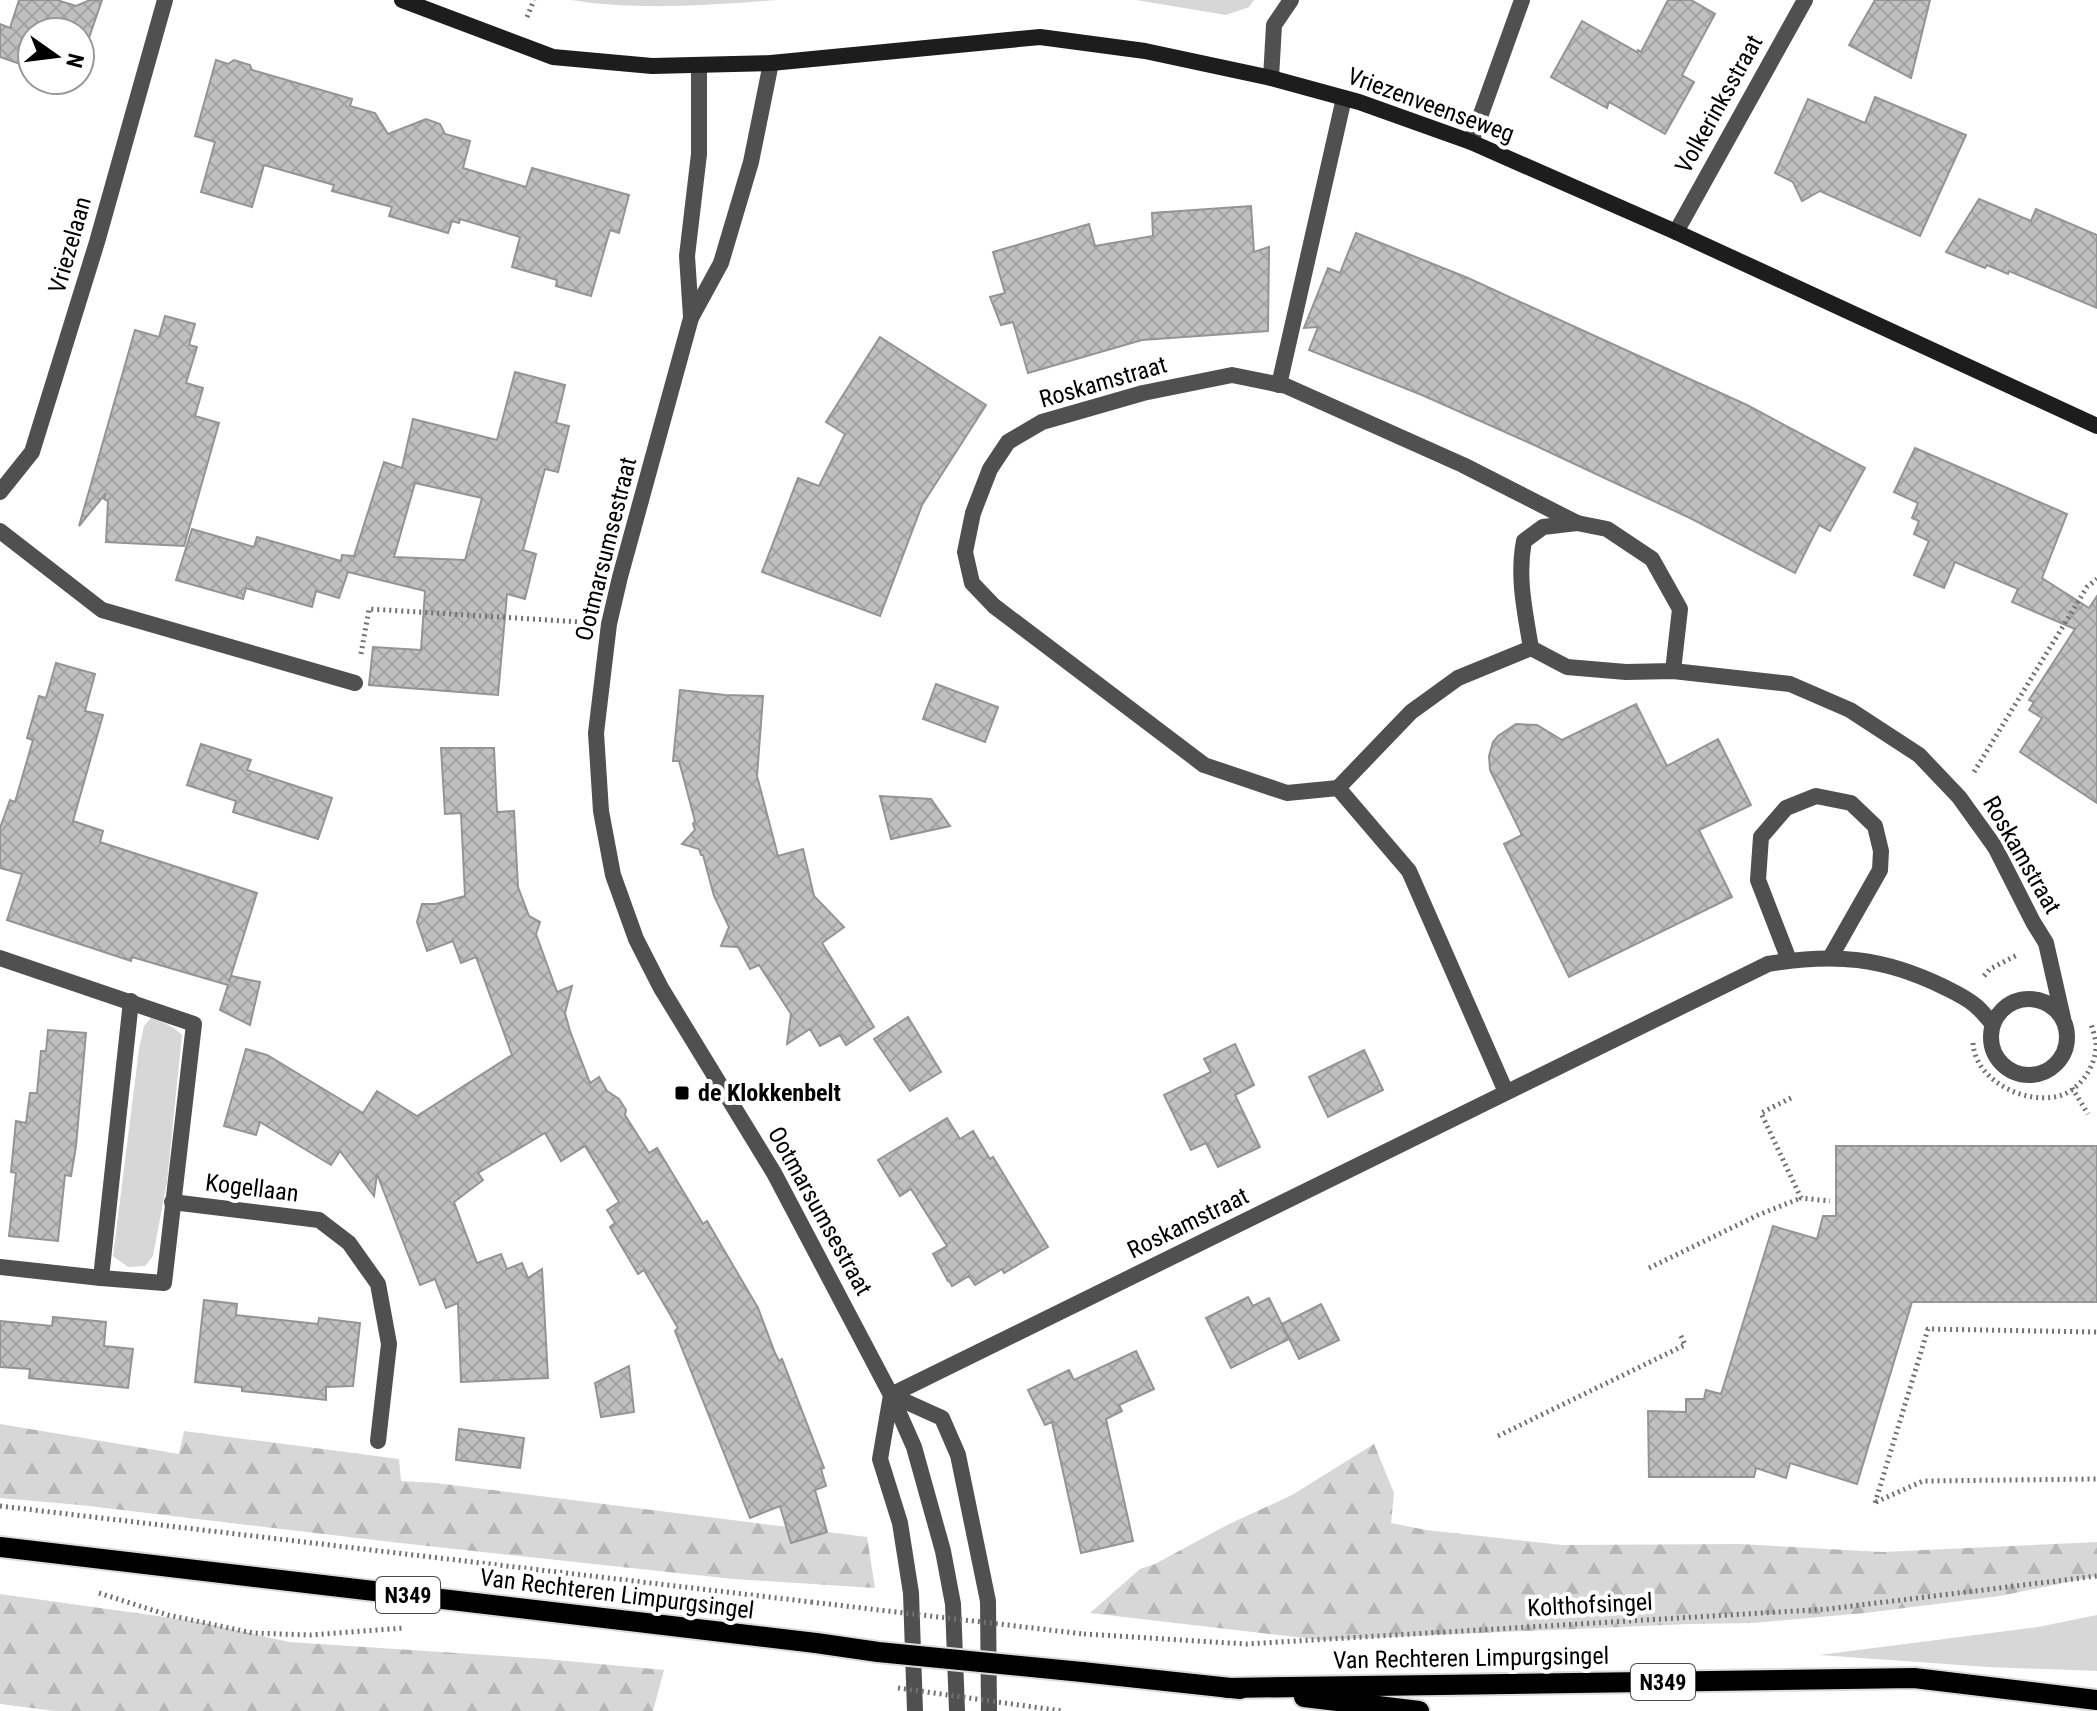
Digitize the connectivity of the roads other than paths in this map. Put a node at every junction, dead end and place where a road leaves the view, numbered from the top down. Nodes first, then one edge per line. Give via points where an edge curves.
1 (165, 0) edge
2 (402, 0) edge
3 (1291, 0) edge
4 (1522, 0) edge
5 (1805, 0) edge
6 (771, 63) junction
7 (699, 66) junction
8 (1271, 78) junction
9 (1344, 98) junction
10 (1471, 142) junction
11 (1676, 232) junction
12 (691, 318) junction
13 (1279, 385) junction
14 (2097, 426) edge
15 (0, 492) edge
16 (1577, 523) junction
17 (0, 531) edge
18 (1531, 648) junction
19 (1673, 671) junction
20 (355, 683) road end
21 (1338, 788) junction
22 (0, 958) edge
23 (1830, 958) junction
24 (1789, 960) junction
25 (131, 1001) junction
26 (2063, 1018) junction
27 (1993, 1024) junction
28 (1506, 1092) junction
29 (172, 1202) junction
30 (0, 1267) edge
31 (101, 1278) junction
32 (891, 1395) junction
33 (378, 1441) dead end
34 (0, 1547) edge
35 (1227, 1688) junction
36 (2097, 1700) edge
37 (915, 1711) edge
38 (957, 1711) edge
39 (989, 1711) edge
40 (1419, 1711) edge

1 - 15 street, Vriezelaan via 32,452
2 - 7 main road via 553,57
3 - 8 street via 1274,25
4 - 10 street
5 - 11 street, Volkerinksstraat
6 - 7 main road, Vriezenveenseweg
6 - 8 main road, Vriezenveenseweg via 1040,37 1145,51
6 - 12 street, Ootmarsumsestraat via 751,162 721,263
7 - 12 street, Ootmarsumsestraat via 699,154 687,256
8 - 9 main road, Vriezenveenseweg
9 - 10 main road, Vriezenveenseweg
9 - 13 street
10 - 11 main road, Vriezenveenseweg
11 - 14 main road, Vriezenveenseweg
12 - 32 street, Ootmarsumsestraat via 609,624 596,733 601,811 613,875 636,939 774,1173
13 - 16 street, Roskamstraat via 1463,465
13 - 21 street, Roskamstraat via 1232,375 1042,422 1008,442 990,469 965,552 972,583 994,606 1204,765 1287,793
16 - 18 street, Roskamstraat via 1543,527 1524,541 1520,580
16 - 19 street, Roskamstraat via 1607,529 1652,559 1680,609
17 - 20 street via 102,610
18 - 19 street, Roskamstraat via 1567,667
18 - 21 street via 1458,678 1411,712
19 - 26 street, Roskamstraat via 1790,684 1850,710 1919,755 1959,797 1995,847 2046,943
21 - 28 street via 1409,871
22 - 25 street, Kogellaan
23 - 24 street, Roskamstraat
23 - 24 street via 1880,870 1881,851 1875,826 1851,803 1816,796 1786,808 1761,837 1758,880
23 - 27 street, Roskamstraat via 1858,959 1920,975 1975,1005
24 - 28 street, Roskamstraat via 1757,969
25 - 29 street, Kogellaan via 194,1024
25 - 31 street
26 - 27 street via 2044,1002 2020,1000 1999,1013
26 - 27 street via 2063,1055 2056,1065 2032,1075 2008,1069 1998,1059
28 - 32 street, Roskamstraat
29 - 31 street, Kogellaan via 164,1283
29 - 33 street, Kogellaan via 319,1220 349,1243 378,1284 389,1344
30 - 31 street, Kogellaan
32 - 37 street via 880,1459 900,1523 911,1593
32 - 38 street, Ootmarsumsestraat via 914,1447 943,1551 953,1604
32 - 39 street via 942,1418 958,1455 988,1601
34 - 35 main road, Van Rechteren Limpurgsingel / N349, bridge via 878,1652
35 - 36 main road, Van Rechteren Limpurgsingel / N349 via 1914,1678
35 - 40 main road, Van Rechteren Limpurgsingel / N349

